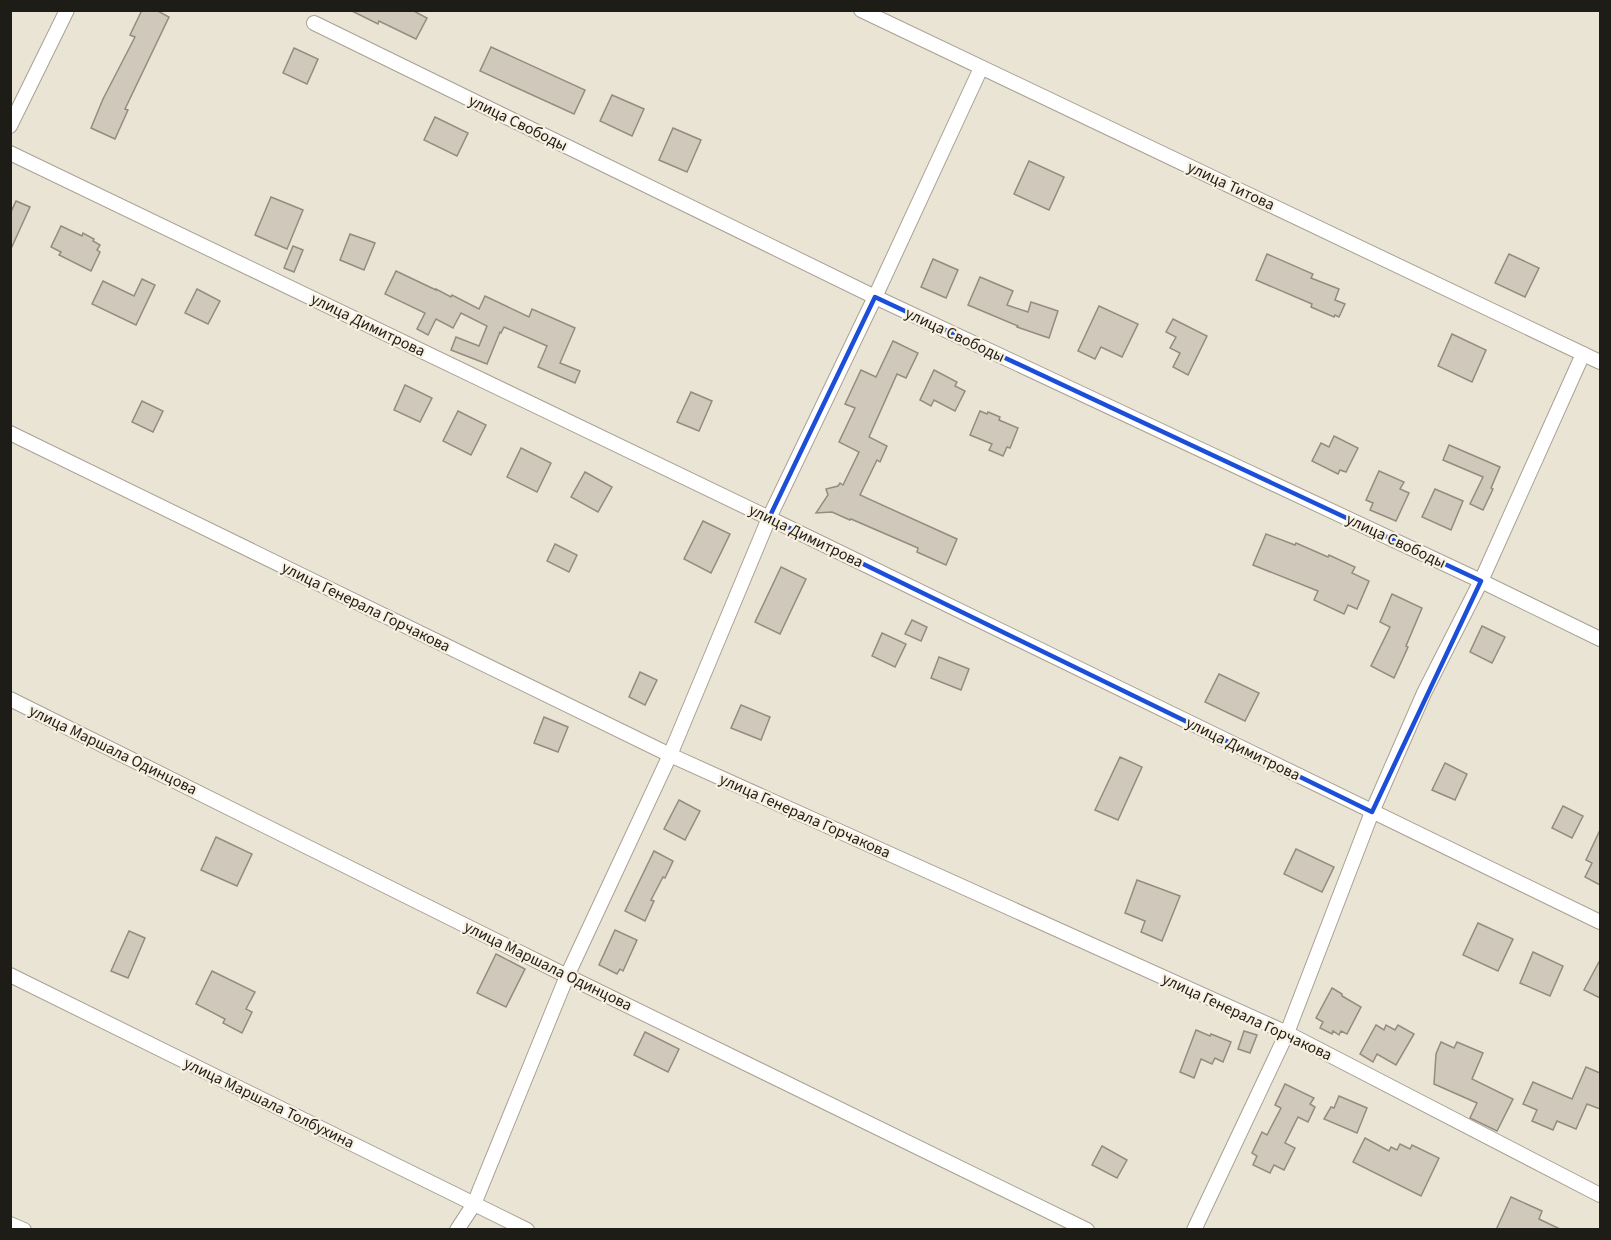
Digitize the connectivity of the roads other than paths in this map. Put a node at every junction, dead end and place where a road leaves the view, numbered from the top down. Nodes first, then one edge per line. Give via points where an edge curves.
1 (67, 10) edge
2 (861, 10) edge
3 (314, 23) dead end
4 (981, 68) junction
5 (10, 126) edge
6 (10, 153) edge
7 (875, 297) junction
8 (1583, 354) junction
9 (1600, 362) edge
10 (10, 433) edge
11 (769, 518) junction
12 (1481, 581) junction
13 (1600, 639) edge
14 (10, 699) edge
15 (670, 756) junction
16 (1372, 812) junction
17 (1600, 922) edge
18 (10, 975) edge
19 (567, 976) junction
20 (1287, 1033) junction
21 (1600, 1195) edge
22 (474, 1204) junction
23 (10, 1224) edge
24 (24, 1230) edge
25 (457, 1230) edge
26 (527, 1230) edge
27 (1087, 1230) edge
28 (1194, 1230) edge

1 - 5 street
2 - 4 street, улица Титова
3 - 7 street, улица Свободы
4 - 7 street
4 - 8 street, улица Титова
6 - 11 street, улица Димитрова
7 - 11 street
7 - 12 street, улица Свободы
8 - 9 street, улица Титова
8 - 12 street
10 - 15 street, улица Генерала Горчакова
11 - 15 street
11 - 16 street, улица Димитрова
12 - 13 street, улица Свободы
12 - 16 street via 1424,693
14 - 19 street, улица Маршала Одинцова
15 - 19 street
15 - 20 street, улица Генерала Горчакова
16 - 17 street, улица Димитрова
16 - 20 street
18 - 22 street, улица Маршала Толбухина
19 - 22 street
19 - 27 street, улица Маршала Одинцова
20 - 21 street, улица Генерала Горчакова
20 - 28 street
22 - 25 street
22 - 26 street, улица Маршала Толбухина
23 - 24 street

